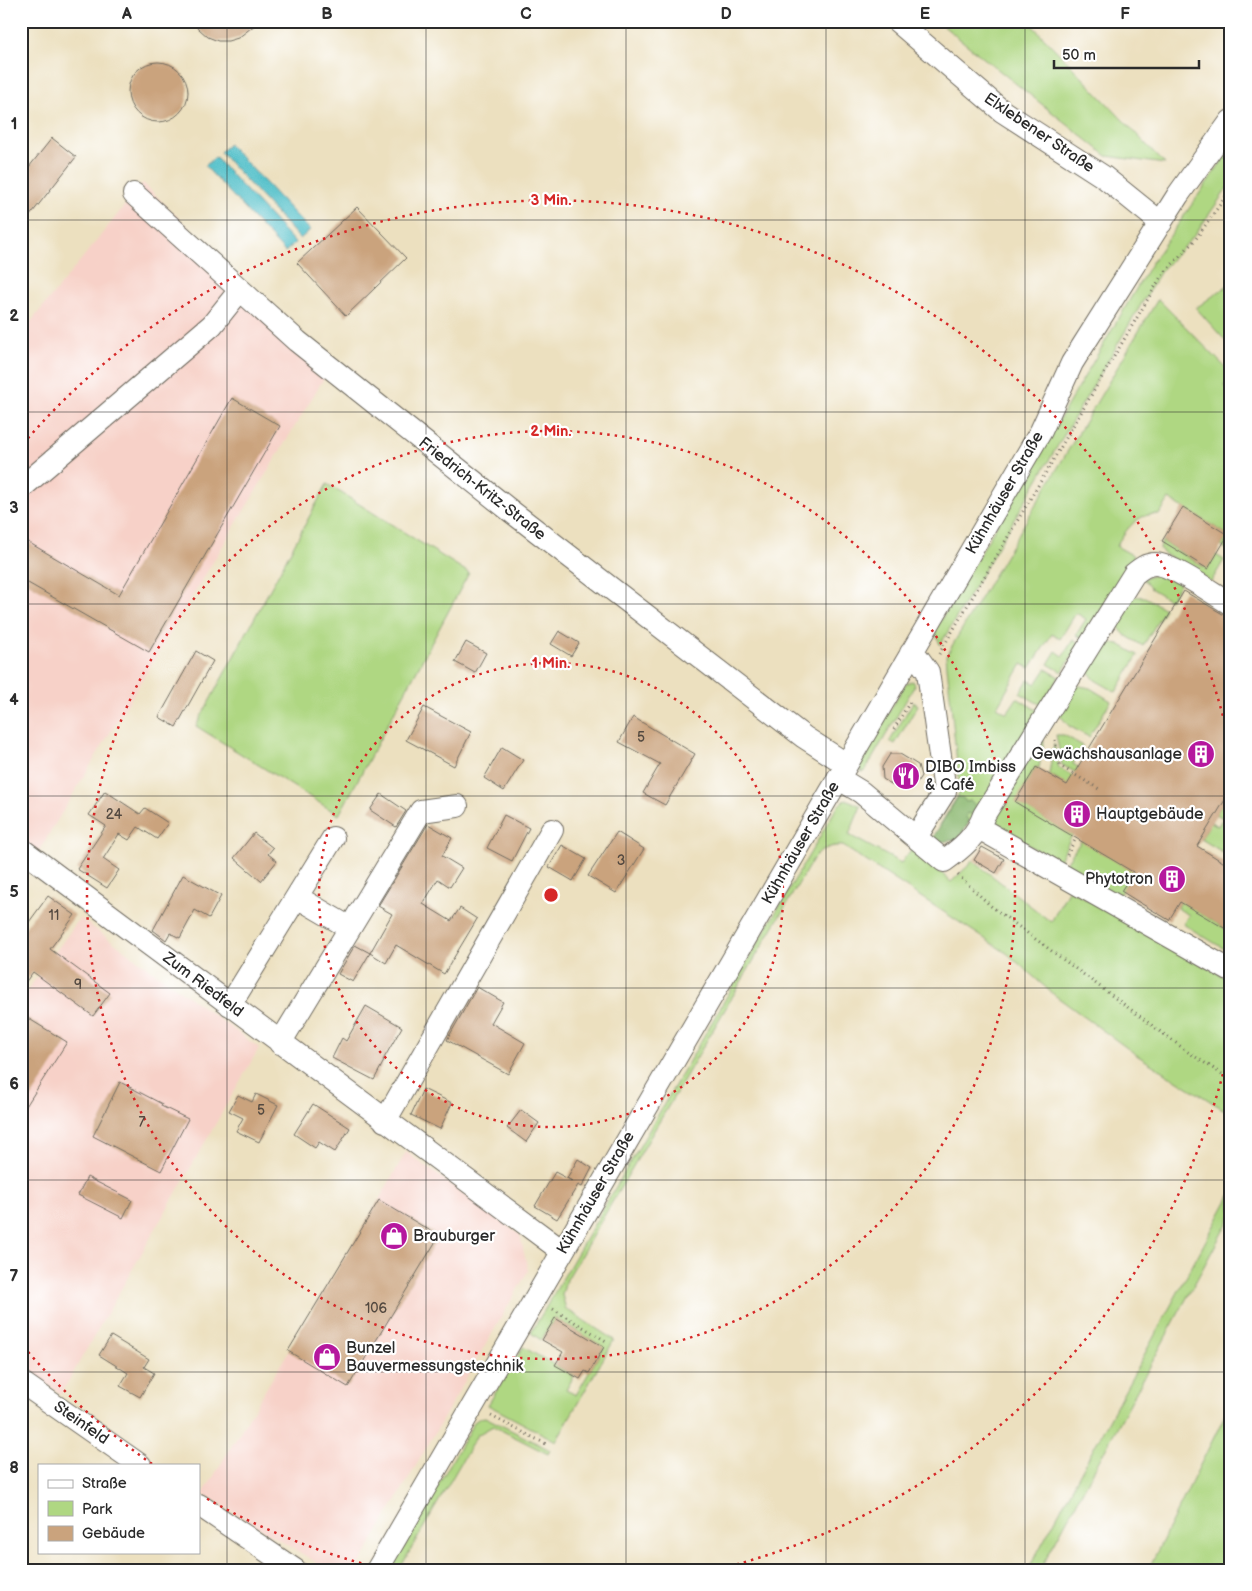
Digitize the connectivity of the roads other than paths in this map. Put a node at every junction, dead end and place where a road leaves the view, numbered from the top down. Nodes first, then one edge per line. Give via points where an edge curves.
1 (897, 21) edge
2 (1231, 121) edge
3 (134, 194) dead end
4 (1161, 222) junction
5 (240, 290) junction
6 (21, 488) edge
7 (1231, 604) edge
8 (911, 653) junction
9 (842, 771) junction
10 (457, 806) dead end
11 (979, 828) junction
12 (552, 830) dead end
13 (916, 837) junction
14 (333, 838) dead end
15 (21, 849) edge
16 (297, 897) junction
17 (350, 928) junction
18 (1231, 971) edge
19 (230, 1005) junction
20 (280, 1043) junction
21 (385, 1120) junction
22 (562, 1252) junction
23 (21, 1382) edge
24 (139, 1464) edge
25 (200, 1506) edge
26 (295, 1570) edge
27 (377, 1570) edge

1 - 4 street, Elxlebener Straße via 1002,111 1104,178
2 - 4 street, Kühnhäuser Straße
3 - 5 street, Friedrich-Kritz-Straße
4 - 8 street, Kühnhäuser Straße via 1072,363 1041,431
5 - 6 street via 212,325
5 - 9 street, Friedrich-Kritz-Straße via 296,341 804,737
7 - 11 street via 1167,566 1147,565 1134,574
8 - 9 street, Kühnhäuser Straße
8 - 13 street via 928,672 945,791
9 - 13 street, Friedrich-Kritz-Straße via 861,792
9 - 22 street, Kühnhäuser Straße
10 - 17 street via 421,811
11 - 13 street, Friedrich-Kritz-Straße via 968,842 944,861
11 - 18 street
12 - 21 street
14 - 16 street
15 - 19 street, Zum Riedfeld
16 - 17 street
16 - 19 street
17 - 20 street
19 - 20 street, Zum Riedfeld
20 - 21 street, Zum Riedfeld
21 - 22 street, Zum Riedfeld
22 - 27 street, Kühnhäuser Straße
23 - 24 street, Steinfeld
25 - 26 street

